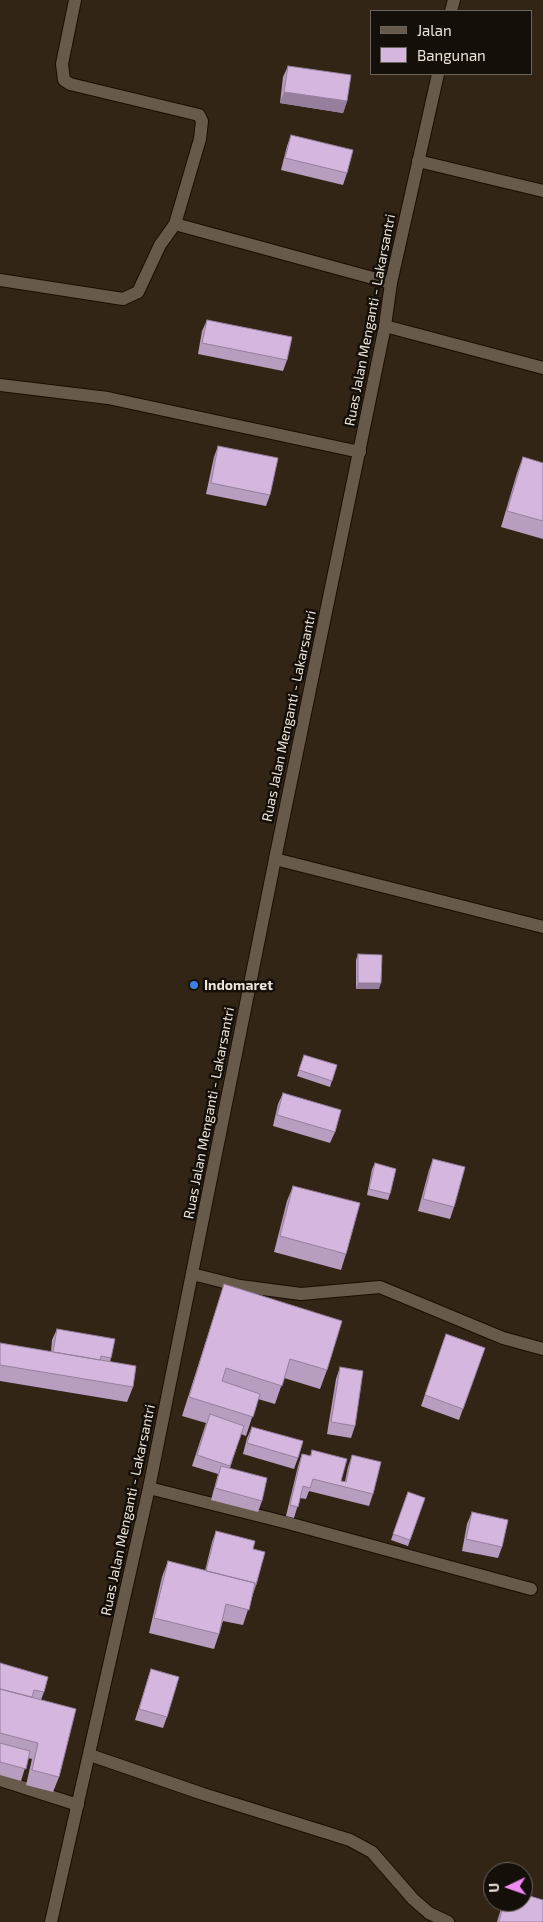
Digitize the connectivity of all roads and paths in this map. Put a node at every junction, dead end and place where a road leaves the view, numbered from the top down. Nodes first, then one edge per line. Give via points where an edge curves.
1 (75, 0) edge
2 (438, 75) edge
3 (418, 161) junction
4 (543, 191) edge
5 (176, 224) junction
6 (0, 280) edge
7 (391, 283) junction
8 (385, 326) junction
9 (543, 368) edge
10 (0, 385) edge
11 (360, 452) junction
12 (274, 860) junction
13 (543, 926) edge
14 (192, 1274) junction
15 (543, 1350) edge
16 (149, 1488) junction
17 (531, 1589) dead end
18 (90, 1756) junction
19 (0, 1780) edge
20 (78, 1805) junction
21 (51, 1922) edge
22 (448, 1922) edge

1 - 5 main road via 62,64 64,80 202,117 200,139
2 - 3 main road, Ruas Jalan Menganti - Lakarsantri
3 - 4 main road
3 - 7 main road, Ruas Jalan Menganti - Lakarsantri
5 - 6 main road via 160,245 138,292 130,297 123,299
5 - 7 main road
7 - 8 main road, Ruas Jalan Menganti - Lakarsantri
8 - 9 main road
8 - 11 main road, Ruas Jalan Menganti - Lakarsantri
10 - 11 main road via 108,398
11 - 12 main road, Ruas Jalan Menganti - Lakarsantri
12 - 13 main road
12 - 14 main road, Ruas Jalan Menganti - Lakarsantri
14 - 15 main road via 240,1286 302,1294 380,1287 503,1338
14 - 16 main road, Ruas Jalan Menganti - Lakarsantri
16 - 17 main road
16 - 18 main road, Ruas Jalan Menganti - Lakarsantri
18 - 20 main road, Ruas Jalan Menganti - Lakarsantri
18 - 22 main road via 350,1840 372,1852 429,1913
19 - 20 main road
20 - 21 main road, Ruas Jalan Menganti - Lakarsantri

